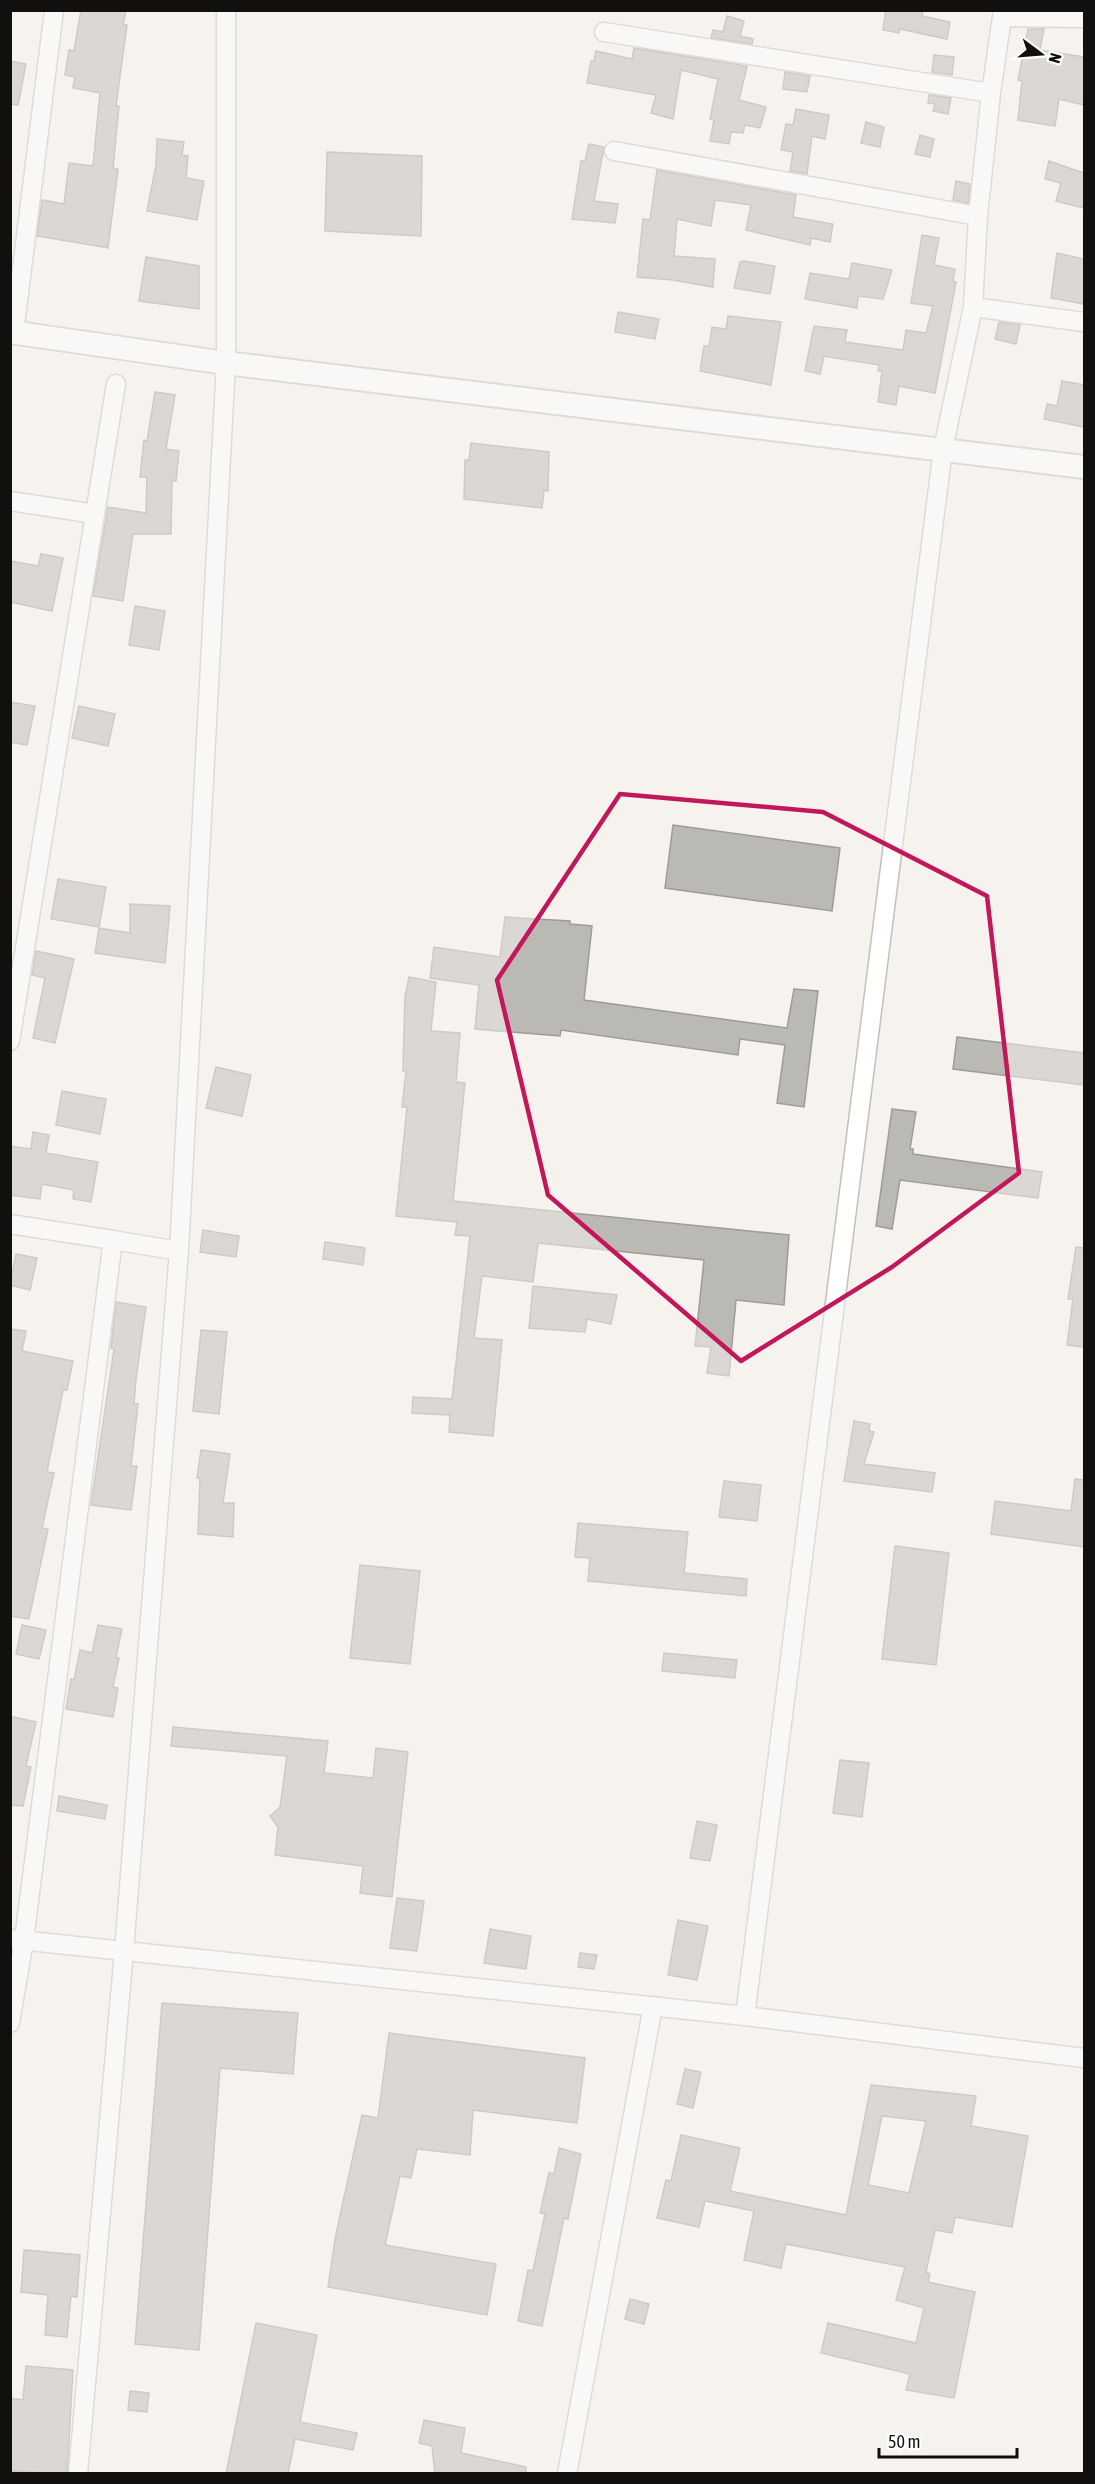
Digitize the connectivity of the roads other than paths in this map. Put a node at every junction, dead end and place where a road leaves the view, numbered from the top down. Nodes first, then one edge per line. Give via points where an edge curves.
1 (54, 10) edge
2 (226, 10) edge
3 (1003, 14) edge
4 (1084, 18) edge
5 (604, 32) dead end
6 (991, 93) junction
7 (614, 151) dead end
8 (978, 216) junction
9 (974, 307) junction
10 (1084, 322) edge
11 (12, 333) edge
12 (226, 363) junction
13 (116, 384) dead end
14 (943, 449) junction
15 (1084, 467) edge
16 (10, 501) edge
17 (95, 514) junction
18 (10, 1041) edge
19 (10, 1224) edge
20 (113, 1240) junction
21 (179, 1251) junction
22 (17, 1940) edge
23 (124, 1951) junction
24 (653, 2006) junction
25 (745, 2016) junction
26 (10, 2023) edge
27 (1084, 2058) edge
28 (78, 2474) edge
29 (567, 2474) edge

1 - 11 street
2 - 12 street
3 - 4 street
3 - 6 street
5 - 6 street
6 - 8 street
7 - 8 street
8 - 9 street
9 - 10 street
9 - 14 street
11 - 12 street
12 - 14 street
12 - 21 street
13 - 17 street
14 - 15 street
14 - 25 street
16 - 17 street
17 - 18 street
19 - 20 street
20 - 21 street
20 - 22 street
21 - 23 street
22 - 23 street
22 - 26 street
23 - 24 street
23 - 28 street
24 - 25 street
24 - 29 street
25 - 27 street

